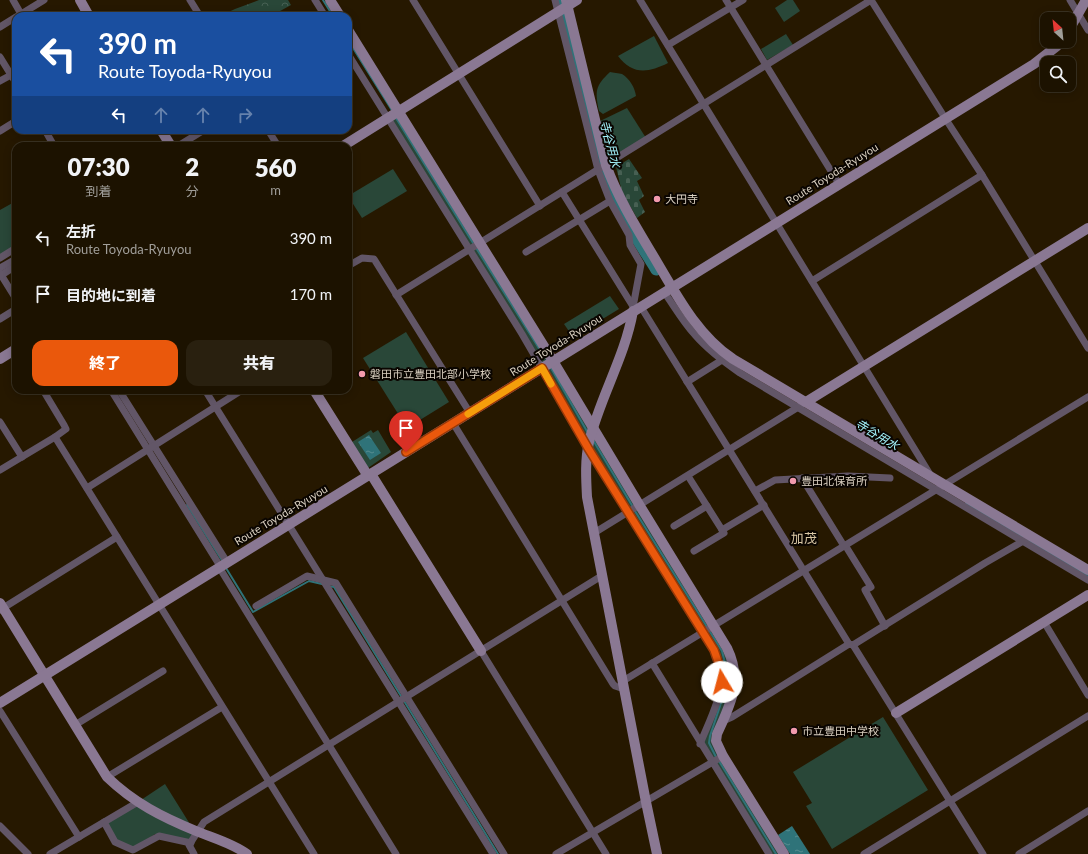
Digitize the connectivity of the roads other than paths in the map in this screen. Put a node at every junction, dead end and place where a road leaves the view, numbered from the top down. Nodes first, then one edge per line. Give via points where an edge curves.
1 (12, 0) edge
2 (44, 0) edge
3 (80, 0) edge
4 (190, 0) edge
5 (315, 0) edge
6 (330, 0) edge
7 (413, 0) edge
8 (555, 0) edge
9 (577, 0) edge
10 (640, 0) edge
11 (726, 0) edge
12 (743, 0) edge
13 (871, 0) edge
14 (1070, 0) edge
15 (1086, 0) edge
16 (563, 7) edge
17 (731, 8) junction
18 (16, 12) edge
19 (24, 12) edge
20 (87, 12) edge
21 (198, 12) edge
22 (322, 12) edge
23 (338, 12) edge
24 (1078, 14) junction
25 (1076, 18) edge
26 (12, 20) edge
27 (0, 27) edge
28 (1088, 30) edge
29 (352, 36) edge
30 (668, 45) junction
31 (1054, 48) edge
32 (0, 57) edge
33 (352, 60) edge
34 (767, 65) junction
35 (458, 74) junction
36 (11, 75) joint
37 (0, 81) edge
38 (704, 104) junction
39 (399, 111) junction
40 (389, 118) junction
41 (945, 118) junction
42 (12, 124) edge
43 (0, 131) edge
44 (198, 134) edge
45 (184, 142) edge
46 (350, 142) edge
47 (602, 167) junction
48 (982, 175) junction
49 (839, 184) junction
50 (562, 192) junction
51 (610, 201) junction
52 (540, 206) junction
53 (579, 220) junction
54 (776, 222) junction
55 (1088, 228) edge
56 (480, 243) junction
57 (12, 250) edge
58 (470, 250) junction
59 (526, 252) dead end
60 (0, 258) edge
61 (1035, 261) junction
62 (12, 262) edge
63 (352, 262) edge
64 (12, 268) edge
65 (0, 273) edge
66 (812, 281) junction
67 (668, 290) junction
68 (12, 292) edge
69 (396, 295) junction
70 (636, 309) junction
71 (12, 312) edge
72 (0, 319) edge
73 (1088, 348) edge
74 (12, 352) edge
75 (0, 359) edge
76 (722, 360) junction
77 (547, 365) junction
78 (865, 366) junction
79 (687, 382) junction
80 (45, 394) edge
81 (114, 394) edge
82 (121, 394) edge
83 (208, 394) edge
84 (235, 394) edge
85 (317, 394) edge
86 (1088, 397) edge
87 (802, 405) junction
88 (215, 406) junction
89 (470, 413) junction
90 (0, 422) edge
91 (453, 423) junction
92 (594, 427) junction
93 (56, 437) junction
94 (151, 447) junction
95 (588, 448) junction
96 (729, 450) junction
97 (22, 457) junction
98 (0, 470) edge
99 (369, 475) junction
100 (688, 476) junction
101 (802, 478) junction
102 (890, 478) dead end
103 (932, 478) junction
104 (940, 487) junction
105 (87, 488) junction
106 (755, 491) junction
107 (764, 505) junction
108 (640, 506) junction
109 (707, 506) junction
110 (629, 512) junction
111 (288, 524) junction
112 (674, 526) dead end
113 (722, 530) junction
114 (594, 533) junction
115 (117, 537) junction
116 (1027, 539) junction
117 (845, 546) junction
118 (694, 551) dead end
119 (222, 565) junction
120 (1088, 570) edge
121 (805, 571) junction
122 (603, 575) junction
123 (322, 578) junction
124 (1088, 580) edge
125 (1088, 595) edge
126 (561, 601) junction
127 (160, 604) junction
128 (256, 606) dead end
129 (1, 607) edge
130 (1044, 622) junction
131 (714, 626) junction
132 (885, 626) junction
133 (704, 632) junction
134 (851, 645) junction
135 (481, 651) junction
136 (652, 664) junction
137 (163, 671) dead end
138 (44, 676) junction
139 (624, 685) junction
140 (1088, 695) edge
141 (406, 697) junction
142 (398, 702) junction
143 (0, 703) edge
144 (222, 707) junction
145 (0, 711) edge
146 (896, 713) junction
147 (1088, 716) edge
148 (709, 721) junction
149 (722, 723) junction
150 (75, 725) junction
151 (328, 744) junction
152 (700, 744) junction
153 (723, 756) junction
154 (712, 763) junction
155 (107, 777) junction
156 (268, 781) junction
157 (950, 801) junction
158 (138, 802) junction
159 (646, 802) junction
160 (1088, 812) edge
161 (104, 822) junction
162 (0, 826) edge
163 (199, 832) junction
164 (592, 832) junction
165 (79, 837) junction
166 (191, 843) junction
167 (137, 851) edge
168 (28, 854) edge
169 (50, 854) edge
170 (194, 854) edge
171 (247, 854) edge
172 (314, 854) edge
173 (396, 854) edge
174 (493, 854) edge
175 (504, 854) edge
176 (556, 854) edge
177 (606, 854) edge
178 (657, 854) edge
179 (769, 854) edge
180 (784, 854) edge
181 (864, 854) edge
182 (983, 854) edge
183 (1019, 854) edge

1 - 18 street
2 - 19 street
3 - 20 street
4 - 21 street
5 - 22 street
6 - 23 street
7 - 35 street
8 - 16 street
9 - 16 street
10 - 30 street
11 - 17 street
12 - 17 street
13 - 34 street
13 - 41 street
14 - 24 street
15 - 24 street
16 - 35 street
16 - 47 street
17 - 30 street
17 - 34 street
24 - 25 street
24 - 28 street
26 - 27 street
29 - 39 street
30 - 38 street
31 - 41 street, Route Toyoda-Ryuyou via 1034,64
32 - 36 street
33 - 40 street
34 - 38 street
34 - 49 street
35 - 39 street
35 - 52 street
36 - 37 street
38 - 47 street
38 - 54 street
39 - 40 street
39 - 56 street
40 - 46 street
40 - 58 street
41 - 48 street
41 - 49 street, Route Toyoda-Ryuyou
42 - 43 street
44 - 45 street
47 - 50 street
47 - 51 street
47 - 67 street
48 - 61 street
48 - 66 street
49 - 54 street, Route Toyoda-Ryuyou
50 - 52 street
50 - 53 street
51 - 53 street
51 - 70 street via 629,235 630,245 641,264
52 - 56 street
53 - 59 street
53 - 70 street
54 - 66 street
54 - 67 street, Route Toyoda-Ryuyou
55 - 61 street
56 - 58 street
56 - 77 street
57 - 60 street
58 - 69 street
58 - 77 street
61 - 73 street
61 - 78 street
62 - 65 street
63 - 69 street via 362,258 374,259
64 - 65 street
65 - 68 street
66 - 78 street
67 - 70 street, Route Toyoda-Ryuyou
67 - 76 street via 682,318 694,334
67 - 87 street via 724,353
69 - 89 street
70 - 77 street, Route Toyoda-Ryuyou
70 - 79 street
70 - 92 street
71 - 72 street
74 - 75 street
76 - 79 street
76 - 87 street via 740,373
77 - 89 street, Route Toyoda-Ryuyou
77 - 92 street
77 - 95 street
78 - 87 street
78 - 103 street
79 - 96 street
80 - 93 street via 66,429
81 - 94 street
82 - 94 street
83 - 88 street
84 - 88 street
85 - 99 street
86 - 104 street
87 - 96 street
87 - 103 street
87 - 104 street
88 - 94 street
88 - 111 street
89 - 91 street, Route Toyoda-Ryuyou
90 - 97 street
91 - 99 street, Route Toyoda-Ryuyou
91 - 126 street
92 - 95 street
92 - 108 street
93 - 97 street
93 - 105 street
94 - 105 street
94 - 119 street
95 - 110 street
95 - 114 street via 585,477
96 - 100 street
96 - 106 street
97 - 98 street
99 - 111 street, Route Toyoda-Ryuyou
99 - 135 street
100 - 108 street
100 - 109 street
101 - 102 street
101 - 106 street via 774,480
101 - 117 street
103 - 104 street
104 - 116 street via 976,502
104 - 117 street
105 - 115 street
106 - 107 street
107 - 113 street
107 - 121 street
108 - 110 street
108 - 131 street
109 - 112 street
109 - 113 street
110 - 114 street
110 - 133 street
111 - 119 street, Route Toyoda-Ryuyou
111 - 123 street
113 - 118 street via 724,533
114 - 122 street
115 - 127 street
115 - 129 street
116 - 120 street
116 - 124 street
116 - 132 street
117 - 121 street
117 - 132 street via 871,587 865,590
119 - 127 street, Route Toyoda-Ryuyou
119 - 151 street
121 - 131 street
121 - 134 street
122 - 126 street
122 - 139 street
123 - 128 street via 307,576
123 - 141 street via 336,582
123 - 142 street
125 - 130 street
126 - 135 street
126 - 139 street via 613,684
127 - 138 street, Route Toyoda-Ryuyou
127 - 144 street
129 - 138 street
130 - 140 street
130 - 146 street
131 - 133 street
131 - 149 street via 733,660 735,672 733,696
132 - 134 street
133 - 136 street
133 - 148 street via 718,659 722,676 718,698
134 - 146 street
134 - 149 street
135 - 141 street
135 - 164 street
136 - 139 street
136 - 152 street
137 - 150 street
138 - 143 street, Route Toyoda-Ryuyou
138 - 150 street
139 - 159 street
141 - 142 street
141 - 175 street
142 - 151 street
142 - 174 street
144 - 155 street
144 - 156 street
145 - 165 street
146 - 157 street
147 - 157 street
148 - 149 street
148 - 152 street
149 - 153 street via 716,741
150 - 155 street
151 - 156 street
151 - 173 street
152 - 154 street
153 - 154 street
153 - 180 street
154 - 159 street
154 - 179 street
155 - 158 street
156 - 163 street via 204,822
156 - 172 street
157 - 181 street
157 - 182 street
158 - 161 street
158 - 163 street via 156,814
159 - 164 street
159 - 178 street
160 - 183 street
161 - 165 street
161 - 167 street via 115,842
162 - 168 street
163 - 166 street
163 - 171 street
164 - 176 street
164 - 177 street
165 - 169 street
166 - 167 street via 159,836
166 - 170 street via 189,845

